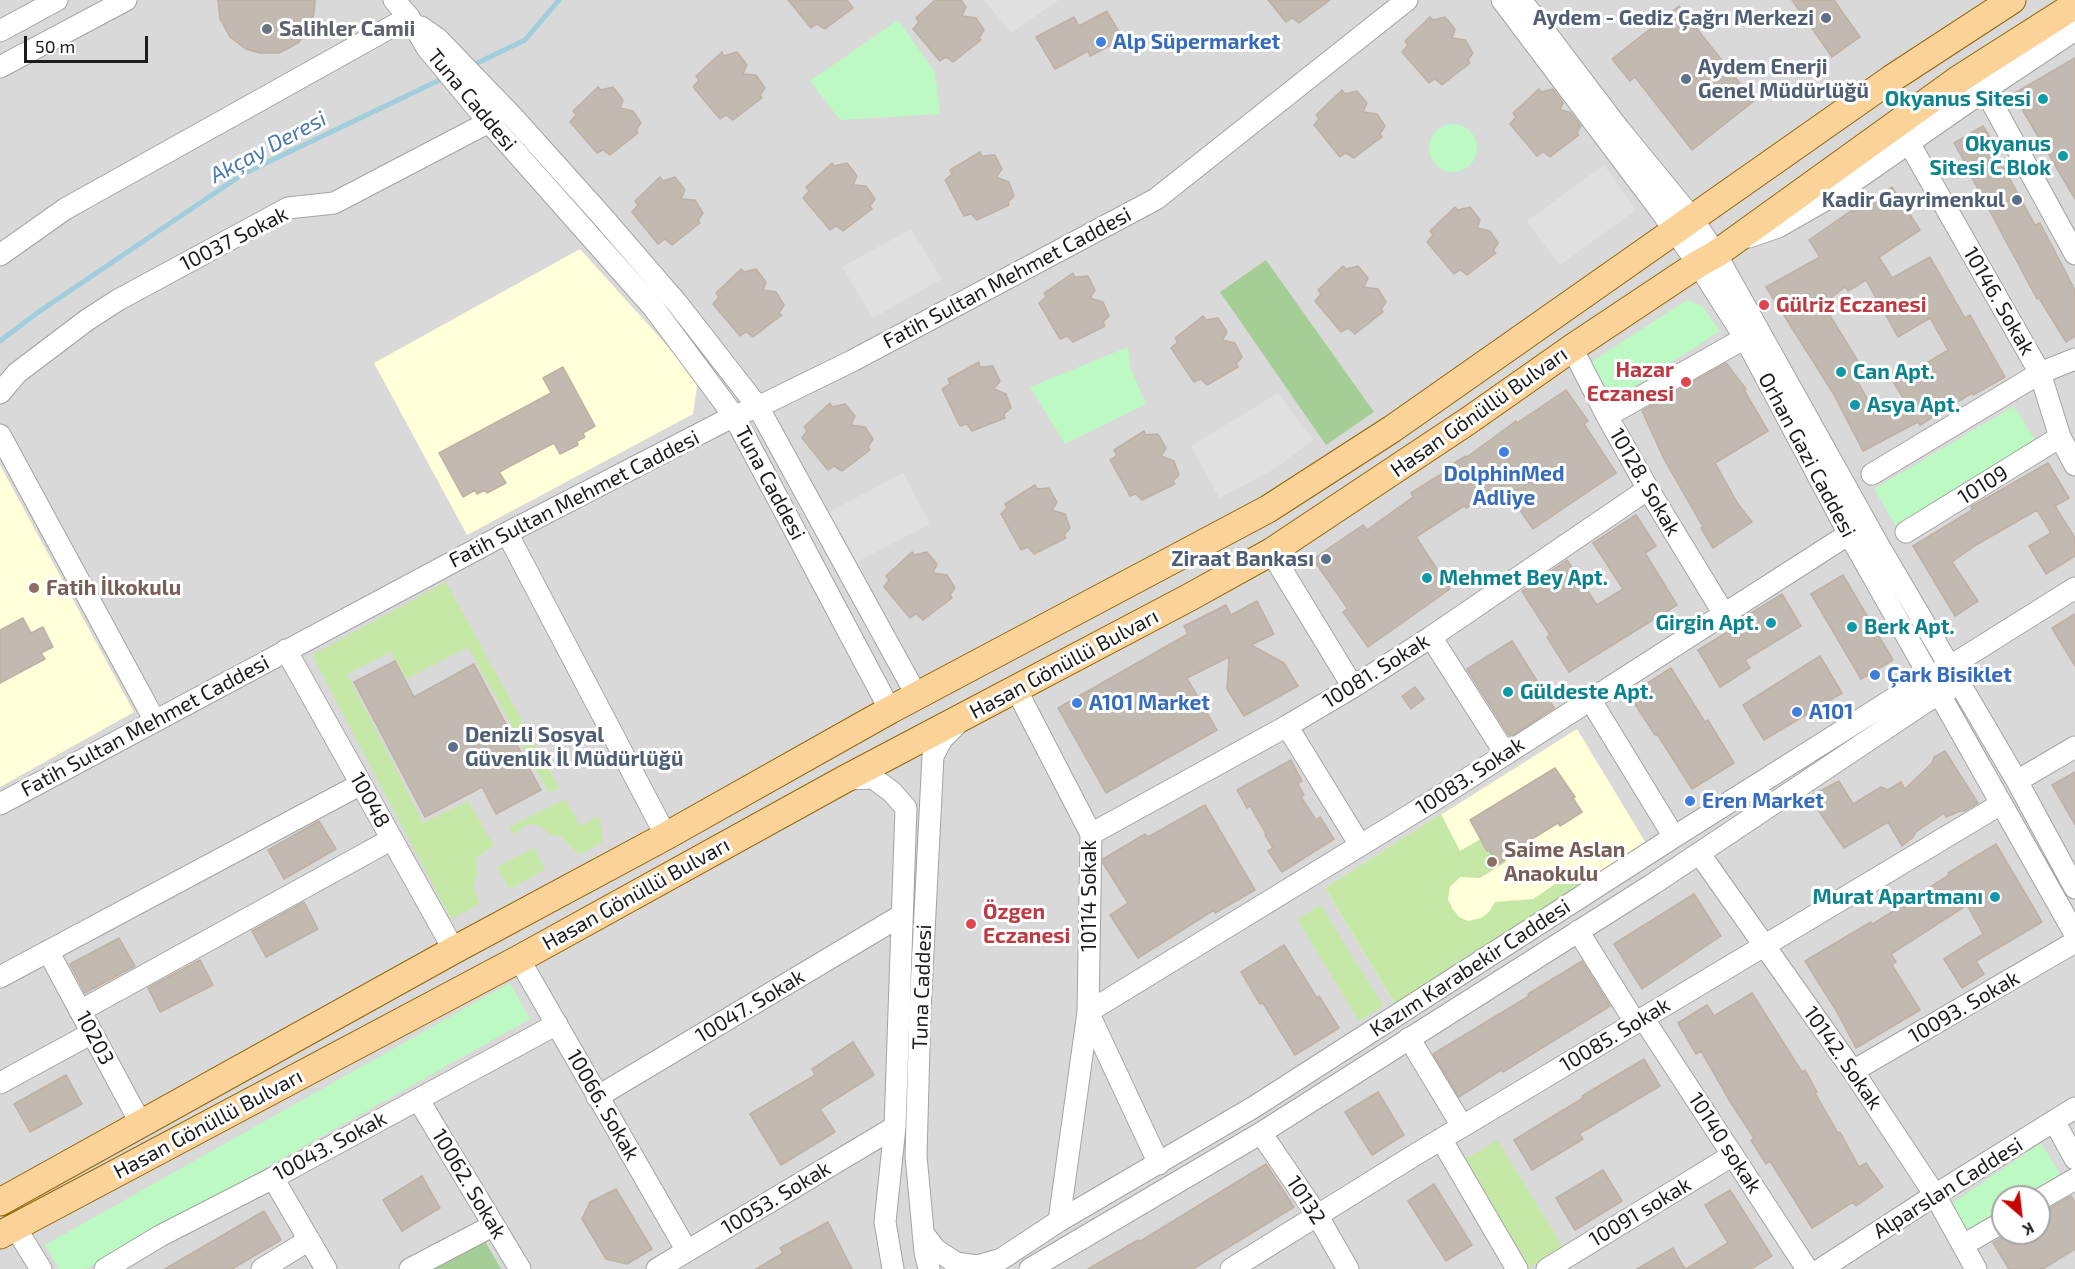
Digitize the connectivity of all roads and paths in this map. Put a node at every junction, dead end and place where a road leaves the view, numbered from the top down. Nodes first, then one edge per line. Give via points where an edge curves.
1 (57, 0) edge
2 (126, 0) edge
3 (394, 0) edge
4 (1407, 0) edge
5 (1502, 0) edge
6 (1521, 0) edge
7 (2012, 0) edge
8 (2075, 5) edge
9 (409, 17) junction
10 (2075, 30) edge
11 (0, 31) edge
12 (0, 67) edge
13 (1985, 90) junction
14 (490, 113) junction
15 (1909, 143) junction
16 (1683, 224) junction
17 (2075, 254) edge
18 (0, 255) edge
19 (1707, 259) junction
20 (1745, 338) junction
21 (1572, 348) junction
22 (2075, 359) edge
23 (2040, 373) junction
24 (0, 393) edge
25 (759, 407) junction
26 (734, 416) junction
27 (1607, 416) junction
28 (0, 435) edge
29 (2060, 437) junction
30 (2075, 465) edge
31 (1872, 474) dead end
32 (1648, 489) junction
33 (507, 532) junction
34 (1906, 532) dead end
35 (1849, 534) junction
36 (1271, 552) junction
37 (2075, 588) edge
38 (1724, 614) junction
39 (1431, 637) junction
40 (286, 650) junction
41 (1954, 675) junction
42 (1934, 686) junction
43 (1353, 687) junction
44 (1016, 690) junction
45 (917, 696) junction
46 (1590, 699) junction
47 (890, 710) junction
48 (965, 716) junction
49 (155, 721) junction
50 (1287, 726) junction
51 (2075, 747) edge
52 (1505, 753) junction
53 (845, 779) junction
54 (2017, 781) junction
55 (361, 784) junction
56 (0, 804) edge
57 (2001, 804) junction
58 (1091, 834) junction
59 (666, 836) junction
60 (1674, 837) junction
61 (392, 838) junction
62 (1360, 845) junction
63 (1699, 853) junction
64 (2075, 888) edge
65 (902, 915) junction
66 (1578, 931) junction
67 (2075, 934) edge
68 (2075, 942) edge
69 (1764, 945) junction
70 (454, 950) junction
71 (48, 951) junction
72 (519, 959) junction
73 (0, 977) edge
74 (80, 1011) junction
75 (1088, 1012) junction
76 (1639, 1020) junction
77 (556, 1024) junction
78 (92, 1033) junction
79 (1409, 1038) junction
80 (1853, 1071) junction
81 (0, 1083) edge
82 (597, 1097) junction
83 (418, 1099) junction
84 (2075, 1108) edge
85 (2054, 1122) junction
86 (141, 1124) junction
87 (1462, 1126) junction
88 (895, 1127) junction
89 (1261, 1133) junction
90 (1441, 1139) junction
91 (1733, 1155) junction
92 (2075, 1159) edge
93 (1159, 1164) junction
94 (273, 1178) junction
95 (2075, 1179) edge
96 (2051, 1193) edge
97 (1935, 1195) junction
98 (0, 1202) edge
99 (1317, 1215) junction
100 (1059, 1221) junction
101 (494, 1225) junction
102 (1991, 1229) edge
103 (7, 1231) edge
104 (923, 1233) junction
105 (309, 1240) junction
106 (1963, 1245) junction
107 (687, 1251) junction
108 (995, 1264) edge
109 (41, 1269) edge
110 (105, 1269) edge
111 (262, 1269) edge
112 (326, 1269) edge
113 (410, 1269) edge
114 (520, 1269) edge
115 (657, 1269) edge
116 (893, 1269) edge
117 (929, 1269) edge
118 (1030, 1269) edge
119 (1231, 1269) edge
120 (1348, 1269) edge
121 (1517, 1269) edge
122 (1547, 1269) edge
123 (1807, 1269) edge
124 (1821, 1269) edge
125 (1976, 1269) edge

1 - 11 street
2 - 12 street
3 - 9 street, Tuna Caddesi
4 - 25 street, Fatih Sultan Mehmet Caddesi via 1156,199
5 - 16 street, Orhan Gazi Caddesi
6 - 16 street, Orhan Gazi Caddesi via 1619,129
7 - 16 main road, Hasan Gönüllü Bulvarı
8 - 19 main road, Hasan Gönüllü Bulvarı via 1942,91
9 - 14 street, Tuna Caddesi
9 - 18 street via 65,209
10 - 13 street
13 - 15 street
13 - 17 street
14 - 24 street, 10037 Sokak via 334,202 288,208 118,300 17,373
14 - 25 street, Tuna Caddesi via 579,190 677,303
14 - 26 street, Tuna Caddesi via 653,307
15 - 19 street via 1807,212
15 - 23 street, 10146. Sokak
16 - 19 street, Orhan Gazi Caddesi
16 - 45 main road, Hasan Gönüllü Bulvarı via 1392,429 1268,509
19 - 20 street, Orhan Gazi Caddesi
19 - 21 main road, Hasan Gönüllü Bulvarı
19 - 41 street, Orhan Gazi Caddesi
20 - 27 street
20 - 35 street, Orhan Gazi Caddesi
21 - 27 street, 10128. Sokak
21 - 36 main road, Hasan Gönüllü Bulvarı
22 - 23 street
23 - 29 street, 10146. Sokak
23 - 31 street
25 - 26 street, Fatih Sultan Mehmet Caddesi
25 - 45 street, Tuna Caddesi
26 - 33 street, Fatih Sultan Mehmet Caddesi
26 - 47 street, Tuna Caddesi
27 - 32 street, 10128. Sokak
28 - 49 street
29 - 30 street, 10146. Sokak
29 - 34 street, 10109
32 - 38 street, 10128. Sokak
32 - 39 street, 10081. Sokak
33 - 40 street, Fatih Sultan Mehmet Caddesi
33 - 59 street
35 - 38 street, 10083. Sokak
35 - 42 street, Orhan Gazi Caddesi
36 - 43 street
36 - 44 main road, Hasan Gönüllü Bulvarı
37 - 41 street, Kazım Karabekir Caddesi
38 - 46 street, 10083. Sokak
39 - 43 street, 10081. Sokak
39 - 52 street
40 - 49 street, Fatih Sultan Mehmet Caddesi
40 - 55 street, 10048
41 - 42 street, Kazım Karabekir Caddesi
41 - 54 street, Orhan Gazi Caddesi
42 - 57 street, Orhan Gazi Caddesi
42 - 60 street, Kazım Karabekir Caddesi
42 - 63 street, Kazım Karabekir Caddesi
43 - 50 street, 10081. Sokak
44 - 48 main road, Hasan Gönüllü Bulvarı
44 - 58 street, 10114 Sokak
45 - 47 main road, Hasan Gönüllü Bulvarı
46 - 52 street, 10083. Sokak
46 - 60 street
47 - 59 main road, Hasan Gönüllü Bulvarı
48 - 53 main road, Hasan Gönüllü Bulvarı
48 - 104 street, Tuna Caddesi via 942,739 933,756 916,1156
49 - 56 street, Fatih Sultan Mehmet Caddesi
50 - 58 street, 10081. Sokak
50 - 62 street
51 - 54 street
52 - 62 street, 10083. Sokak
53 - 65 street, Tuna Caddesi via 873,778 906,808
53 - 72 main road, Hasan Gönüllü Bulvarı
54 - 64 street, Orhan Gazi Caddesi
55 - 61 street, 10048
55 - 71 street
57 - 67 street, Orhan Gazi Caddesi
57 - 69 street, 10085. Sokak
58 - 75 street, 10114 Sokak
59 - 70 main road, Hasan Gönüllü Bulvarı
60 - 93 street, Kazım Karabekir Caddesi
61 - 70 street, 10048
61 - 74 street
62 - 75 street, 10083. Sokak
63 - 66 street, Kazım Karabekir Caddesi
63 - 69 street, 10142. Sokak
65 - 82 street, 10047. Sokak
65 - 88 street, Tuna Caddesi
66 - 76 street, 10140 sokak
66 - 79 street, Kazım Karabekir Caddesi
68 - 80 street, 10093. Sokak
69 - 76 street, 10085. Sokak
69 - 80 street, 10142. Sokak
70 - 86 main road, Hasan Gönüllü Bulvarı
71 - 73 street
71 - 74 street, 10203
72 - 77 street, 10066. Sokak
72 - 103 main road, Hasan Gönüllü Bulvarı
74 - 78 street, 10203
75 - 93 street, 10114 Sokak
75 - 100 street, 10114 Sokak
76 - 87 street, 10085. Sokak
76 - 91 street, 10140 sokak
77 - 82 street, 10066. Sokak
77 - 83 street, 10043. Sokak
78 - 81 street
78 - 86 street, 10203
79 - 87 street
79 - 89 street, Kazım Karabekir Caddesi
80 - 97 street, 10142. Sokak
82 - 107 street, 10066. Sokak
83 - 94 street, 10043. Sokak
83 - 101 street, 10062. Sokak
84 - 85 street, Alparslan Caddesi
85 - 92 street
85 - 97 street, Alparslan Caddesi
86 - 98 main road, Hasan Gönüllü Bulvarı
87 - 90 street, 10085. Sokak
88 - 107 street, 10053. Sokak
88 - 116 street, Tuna Caddesi via 885,1222
89 - 99 street, 10132
89 - 118 street, Kazım Karabekir Caddesi
90 - 99 street, 10085. Sokak
90 - 121 street
91 - 122 street, 10091 sokak
91 - 123 street, 10140 sokak
93 - 100 street, Kazım Karabekir Caddesi
94 - 105 street
94 - 110 street, 10043. Sokak
95 - 96 street
97 - 106 street, 10142. Sokak
97 - 124 street, Alparslan Caddesi
99 - 119 street, 10085. Sokak
99 - 120 street, 10132
100 - 108 street, Kazım Karabekir Caddesi
101 - 113 street
101 - 114 street, 10062. Sokak
102 - 106 street
103 - 109 street
104 - 108 street via 935,1250 956,1263
104 - 117 street, Tuna Caddesi
105 - 111 street
105 - 112 street
106 - 125 street, 10142. Sokak
107 - 115 street, 10053. Sokak

